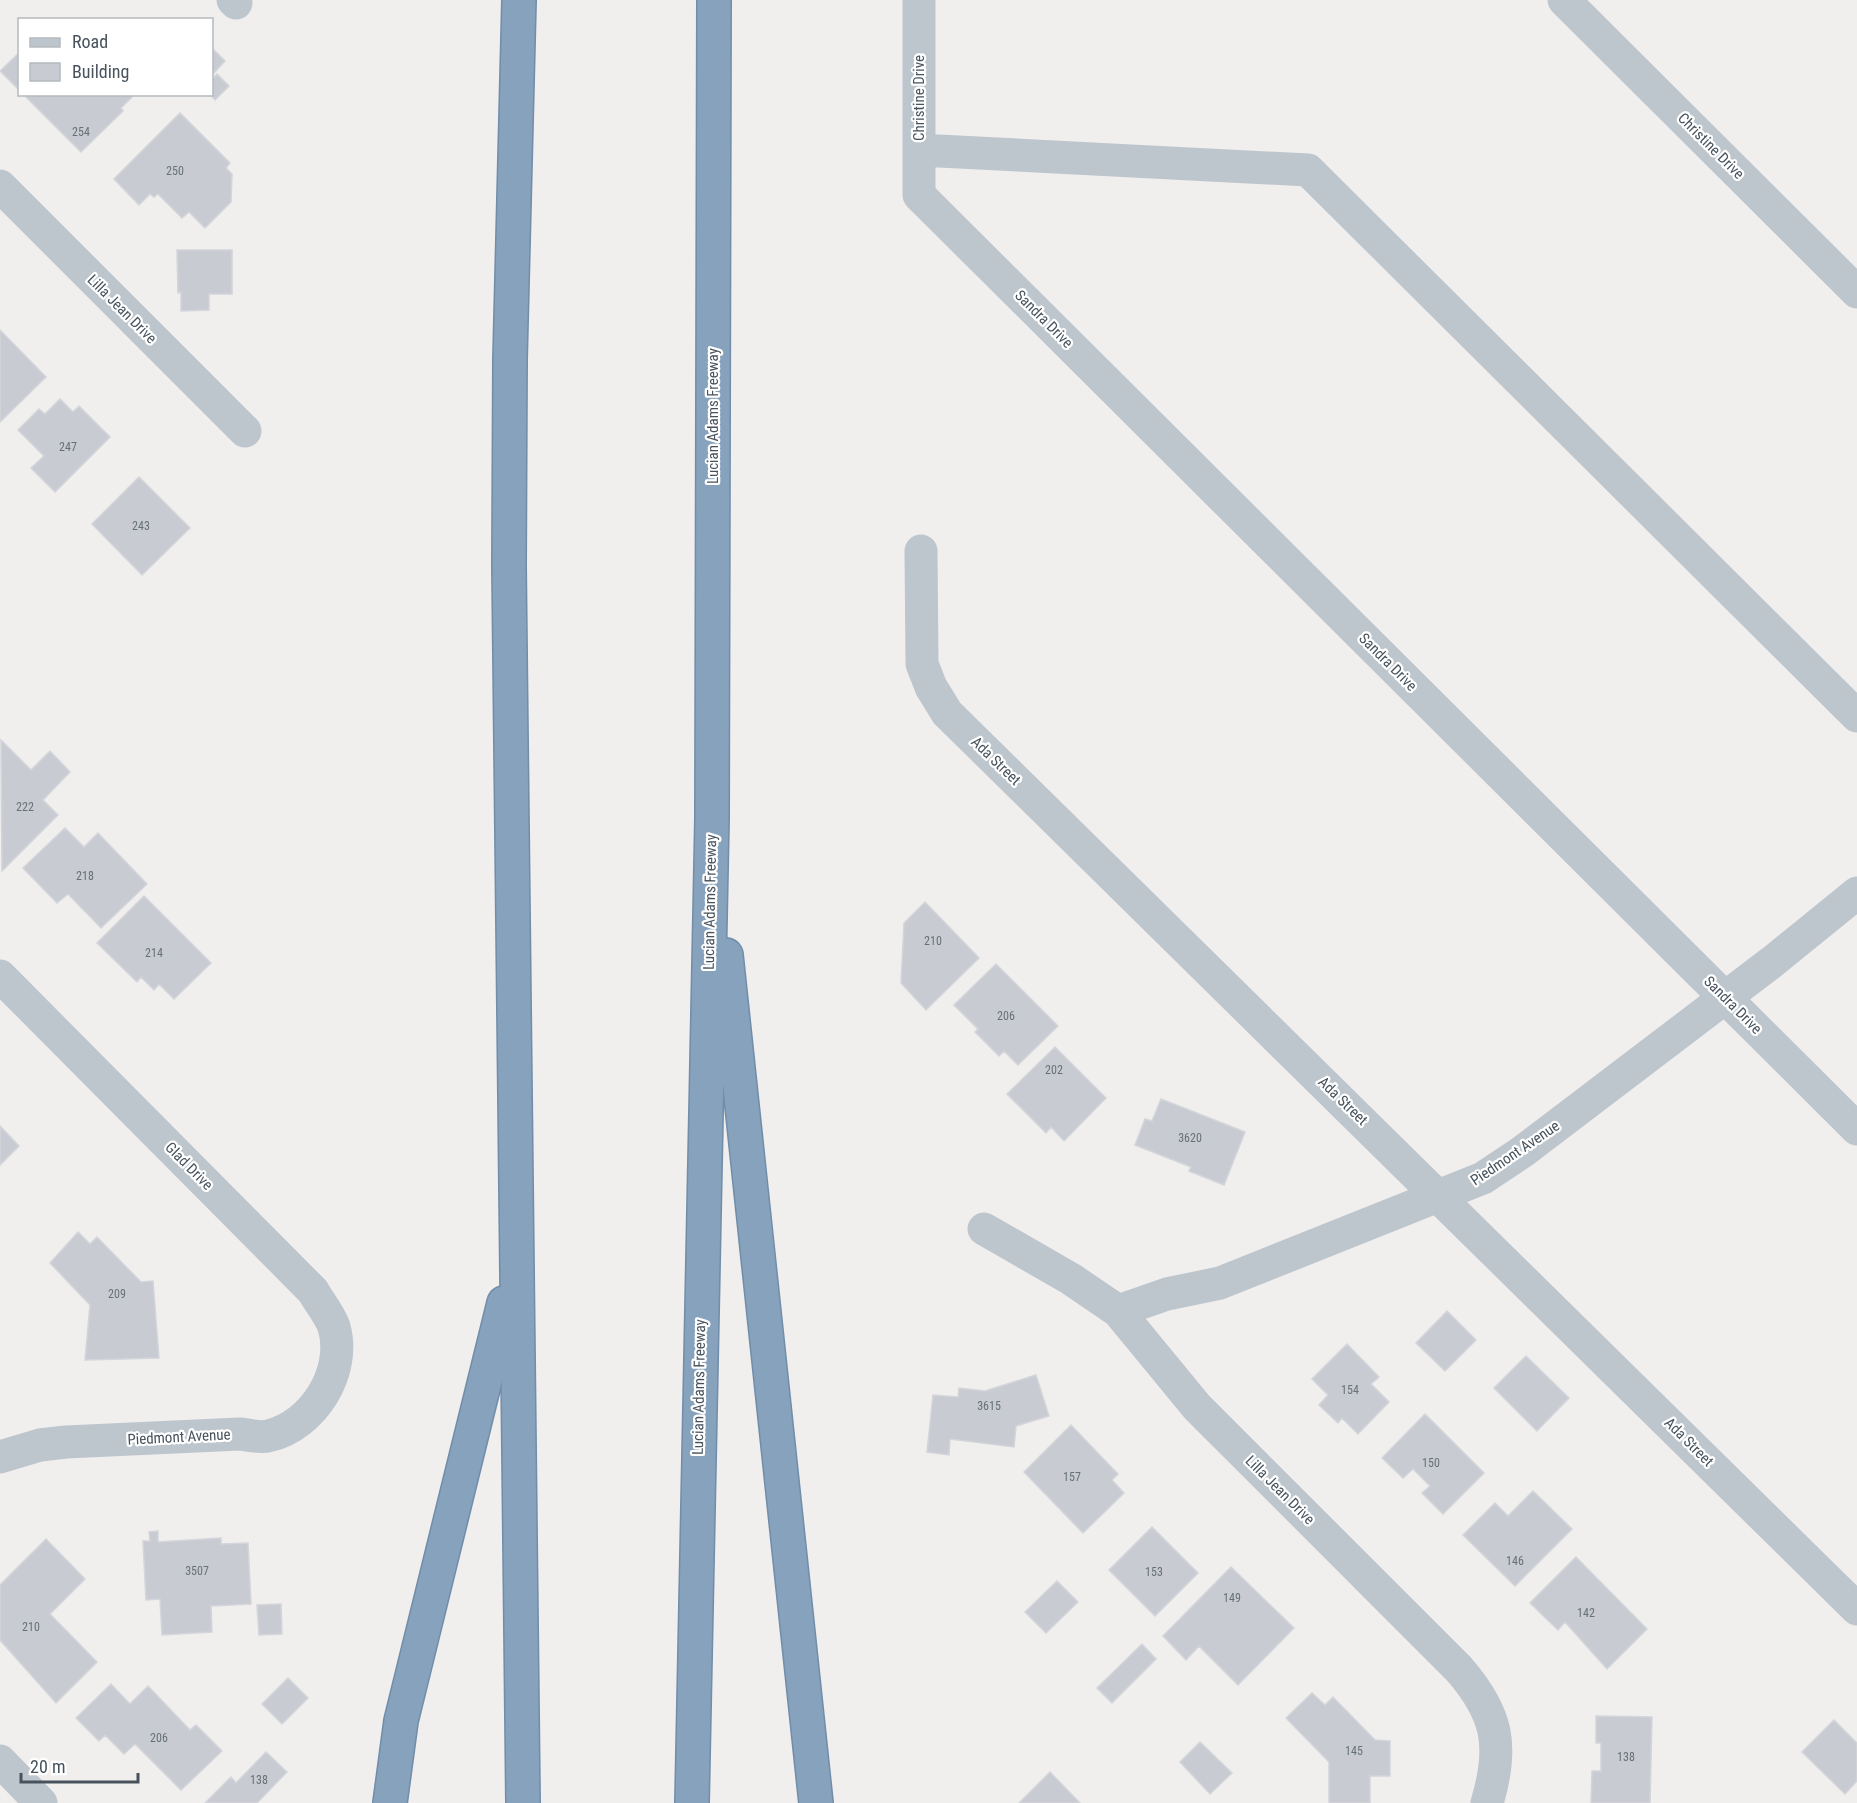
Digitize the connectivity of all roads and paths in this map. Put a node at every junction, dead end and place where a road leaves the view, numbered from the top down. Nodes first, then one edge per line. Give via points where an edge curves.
1 (519, 0) edge
2 (714, 0) edge
3 (919, 0) edge
4 (1564, 0) edge
5 (919, 150) junction
6 (0, 186) edge
7 (919, 195) joint
8 (1857, 292) edge
9 (245, 431) dead end
10 (921, 551) dead end
11 (1857, 716) edge
12 (712, 818) junction
13 (1857, 893) edge
14 (0, 976) edge
15 (1726, 997) junction
16 (1857, 1129) edge
17 (1440, 1196) junction
18 (984, 1229) dead end
19 (515, 1257) junction
20 (1118, 1311) junction
21 (332, 1376) joint
22 (0, 1457) edge
23 (1857, 1609) edge
24 (0, 1761) edge
25 (41, 1803) edge
26 (390, 1803) edge
27 (523, 1803) edge
28 (692, 1803) edge
29 (816, 1803) edge
30 (1487, 1803) edge

1 - 19 highway via 509,566
2 - 12 highway, Lucian Adams Freeway
3 - 5 street, Christine Drive
4 - 8 street, Christine Drive
5 - 7 street, Christine Drive
5 - 11 street via 1308,170
6 - 9 street, Lilla Jean Drive
7 - 15 street, Sandra Drive
10 - 17 street, Ada Street via 922,664 947,713
12 - 28 highway, Lucian Adams Freeway
12 - 29 highway
13 - 15 street, Piedmont Avenue
14 - 21 street, Glad Drive via 313,1291 333,1326 337,1350
15 - 16 street, Sandra Drive
15 - 17 street, Piedmont Avenue via 1522,1152 1483,1178
17 - 20 street, Piedmont Avenue via 1220,1283 1167,1294
17 - 23 street, Ada Street
18 - 20 street, Lilla Jean Drive
19 - 26 highway via 401,1721
19 - 27 highway
20 - 30 street, Lilla Jean Drive via 1197,1407 1477,1690 1496,1735 1497,1772
21 - 22 street, Piedmont Avenue via 315,1407 300,1422 266,1437 240,1434 66,1442
24 - 25 street

